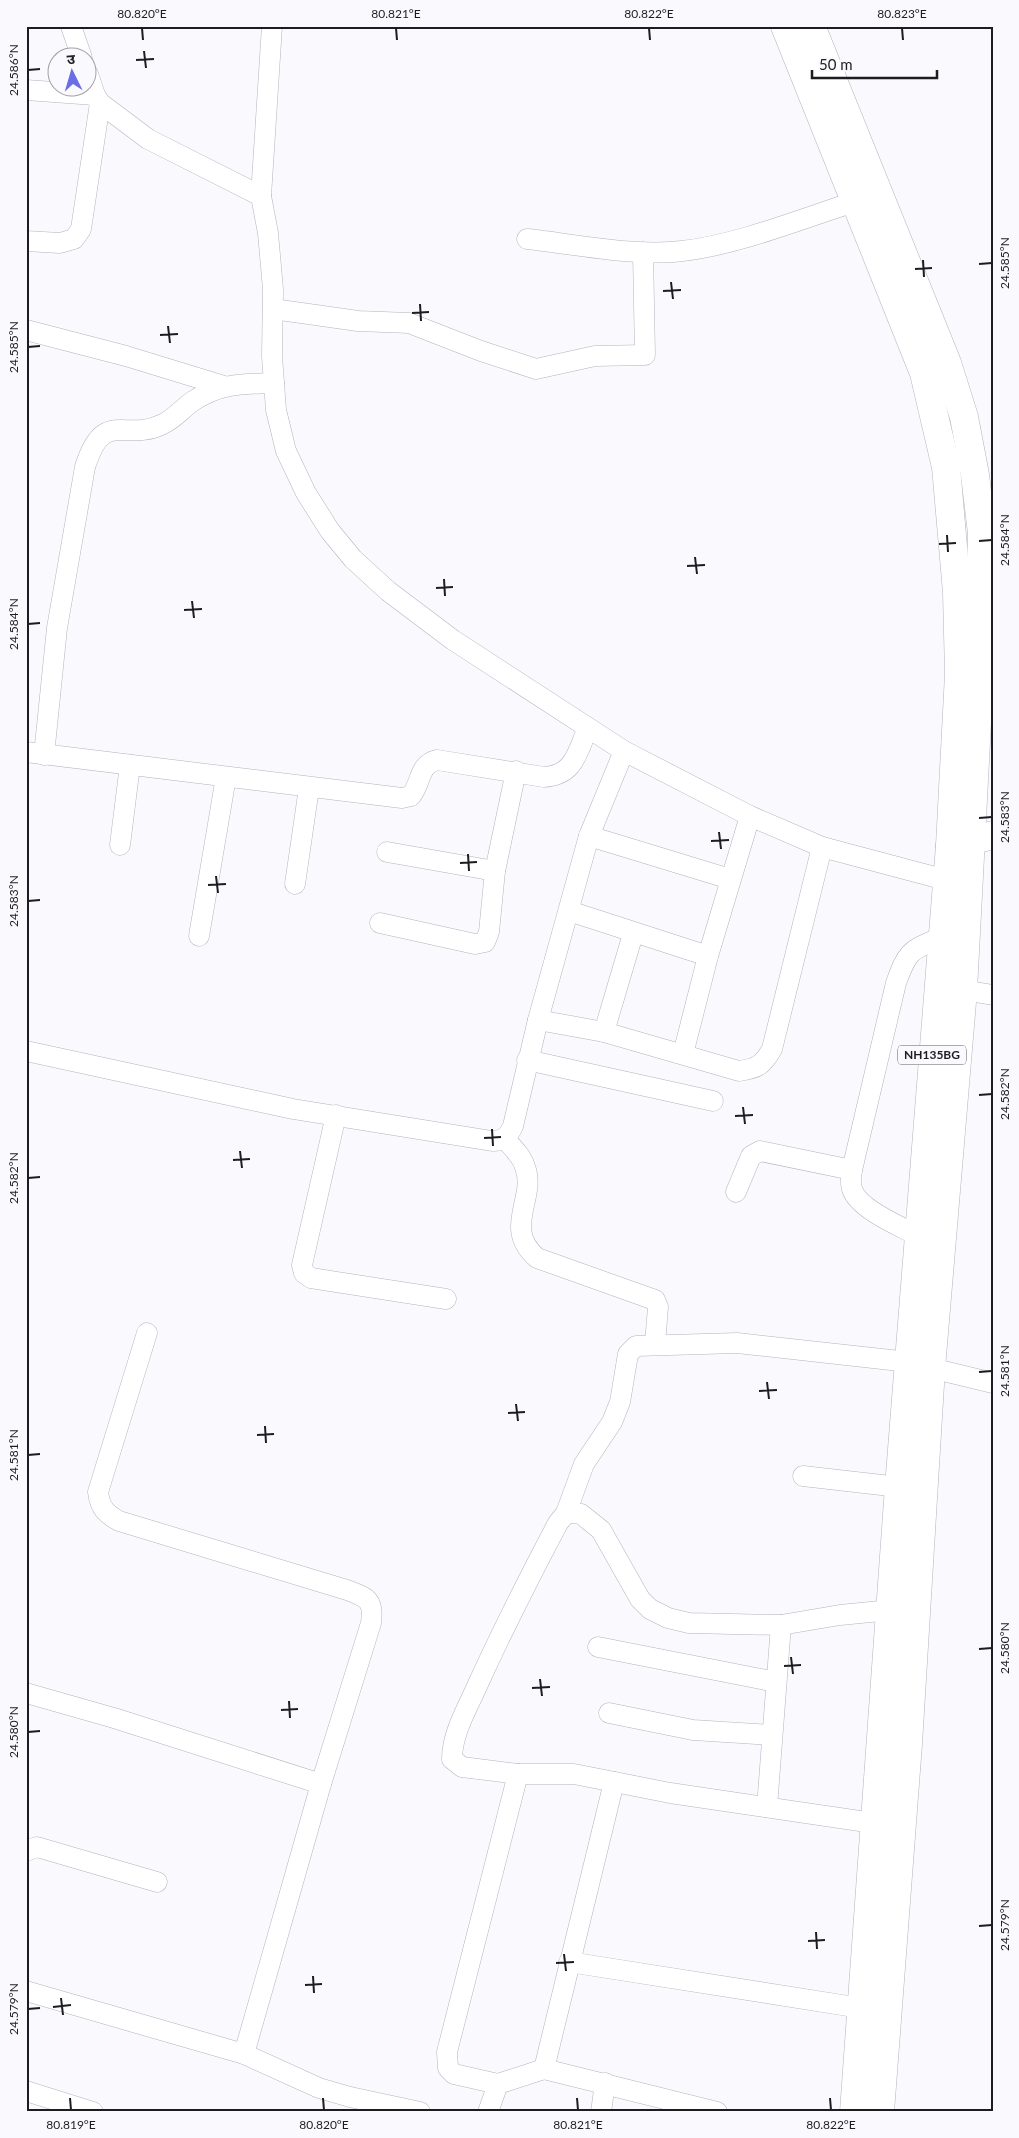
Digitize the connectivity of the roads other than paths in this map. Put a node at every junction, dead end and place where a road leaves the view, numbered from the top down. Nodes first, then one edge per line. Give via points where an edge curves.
1 (71, 26) edge
2 (272, 26) edge
3 (785, 26) edge
4 (810, 26) edge
5 (79, 48) edge
6 (26, 90) edge
7 (98, 99) junction
8 (260, 196) junction
9 (854, 202) junction
10 (527, 239) dead end
11 (26, 241) edge
12 (643, 252) junction
13 (273, 309) junction
14 (26, 330) edge
15 (274, 383) junction
16 (224, 386) junction
17 (987, 535) edge
18 (588, 728) junction
19 (624, 751) junction
20 (35, 753) edge
21 (130, 765) junction
22 (516, 771) junction
23 (226, 777) junction
24 (309, 788) junction
25 (750, 816) junction
26 (590, 836) junction
27 (971, 840) edge
28 (120, 845) dead end
29 (822, 847) junction
30 (387, 852) dead end
31 (496, 871) junction
32 (730, 879) junction
33 (946, 880) junction
34 (295, 884) dead end
35 (569, 911) junction
36 (380, 923) dead end
37 (633, 934) junction
38 (199, 936) dead end
39 (941, 937) junction
40 (708, 956) junction
41 (963, 990) junction
42 (993, 995) edge
43 (538, 1020) junction
44 (604, 1032) junction
45 (26, 1052) edge
46 (683, 1054) junction
47 (527, 1060) junction
48 (714, 1101) dead end
49 (336, 1115) junction
50 (505, 1139) junction
51 (852, 1170) junction
52 (736, 1192) dead end
53 (918, 1236) junction
54 (446, 1299) dead end
55 (147, 1333) dead end
56 (655, 1344) junction
57 (920, 1365) junction
58 (993, 1383) edge
59 (802, 1476) dead end
60 (899, 1487) junction
61 (566, 1513) junction
62 (891, 1610) junction
63 (781, 1625) junction
64 (598, 1647) dead end
65 (776, 1682) junction
66 (26, 1693) edge
67 (609, 1713) dead end
68 (772, 1735) junction
69 (518, 1774) junction
70 (614, 1782) junction
71 (321, 1784) junction
72 (767, 1808) junction
73 (875, 1823) junction
74 (902, 1826) junction
75 (26, 1851) edge
76 (157, 1882) dead end
77 (569, 1962) junction
78 (26, 1991) edge
79 (861, 2008) junction
80 (244, 2054) junction
81 (544, 2068) junction
82 (498, 2084) junction
83 (605, 2084) junction
84 (26, 2091) edge
85 (92, 2112) edge
86 (420, 2112) edge
87 (488, 2112) edge
88 (601, 2112) edge
89 (717, 2112) edge
90 (854, 2112) edge
91 (880, 2112) edge

1 - 5 street
2 - 8 street
3 - 9 highway, NH135BG
4 - 17 highway, NH135BG via 947,363 964,417
6 - 7 street
7 - 8 street via 148,139
7 - 11 street via 81,229 74,239
8 - 13 street via 268,233
9 - 12 street via 724,243 682,251
9 - 27 highway, NH135BG via 924,373 946,466 957,592 959,674
10 - 12 street
12 - 13 street via 645,355 595,356 536,369 481,352 409,323 358,321
13 - 15 street
14 - 16 street
15 - 16 street
15 - 18 street via 276,410 286,451 306,494 353,559 388,591 453,640
16 - 20 street via 192,402 162,425 116,430 102,435 92,446 85,467
17 - 27 highway, NH135BG
18 - 19 street
18 - 22 street via 567,770 544,777
19 - 25 street
19 - 26 street
20 - 21 street
21 - 23 street
21 - 28 street
22 - 24 street via 437,760 429,762 422,770 411,796 402,798
22 - 31 street
23 - 24 street
23 - 38 street
24 - 34 street
25 - 29 street
25 - 32 street
26 - 32 street
26 - 35 street
27 - 33 highway, NH135BG
27 - 41 highway, NH135BG
29 - 33 street
29 - 46 street via 772,1049 764,1063 739,1071
30 - 31 street
31 - 36 street via 485,942 475,944
32 - 40 street
33 - 39 highway, NH135BG
35 - 37 street
35 - 43 street
37 - 40 street
37 - 44 street
39 - 51 street via 916,948 904,960
39 - 53 highway, NH135BG
40 - 46 street
41 - 42 street
41 - 57 highway, NH135BG
43 - 44 street
43 - 47 street
44 - 46 street
45 - 49 street via 293,1109
47 - 48 street
47 - 50 street via 512,1126
49 - 50 street via 492,1141
49 - 54 street via 302,1265 304,1273 311,1278
50 - 56 street via 526,1168 521,1225 522,1239 528,1250 537,1258 655,1300 658,1307
51 - 52 street via 760,1150 751,1156
51 - 53 street via 851,1185 857,1199
53 - 57 highway, NH135BG
55 - 71 street via 98,1492 99,1504 106,1514 119,1521 347,1590 371,1602 371,1624
56 - 57 street via 738,1343
56 - 61 street via 636,1346 628,1354 620,1402 612,1422 584,1464
57 - 58 street
57 - 60 highway, NH135BG
57 - 74 highway, NH135BG
59 - 60 street
60 - 62 highway, NH135BG
61 - 63 street via 581,1514 601,1530 640,1599 650,1609 689,1623
61 - 69 street via 501,1633 452,1749 452,1759 462,1767
62 - 63 street
62 - 73 highway, NH135BG
63 - 65 street
64 - 65 street
65 - 68 street
66 - 71 street
67 - 68 street via 693,1730
68 - 72 street
69 - 70 street via 574,1774
69 - 82 street via 447,2052 448,2068 454,2074
70 - 72 street
70 - 77 street
71 - 80 street
72 - 73 street
73 - 74 street
73 - 79 highway, NH135BG
74 - 91 highway, NH135BG
75 - 76 street via 37,1847
77 - 79 street
77 - 81 street
78 - 80 street
79 - 90 highway, NH135BG
80 - 86 street via 319,2088
81 - 82 street
81 - 83 street
82 - 87 street
83 - 88 street
83 - 89 street
84 - 85 street

